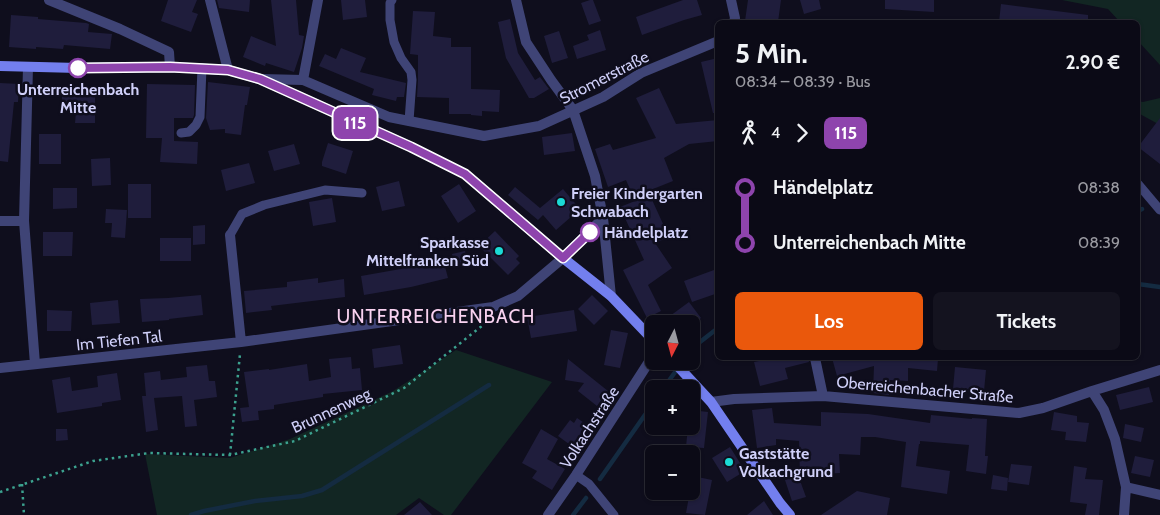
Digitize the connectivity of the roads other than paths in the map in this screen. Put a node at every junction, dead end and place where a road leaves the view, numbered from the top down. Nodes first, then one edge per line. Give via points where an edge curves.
1 (49, 0) edge
2 (210, 0) edge
3 (318, 0) edge
4 (392, 0) edge
5 (516, 0) edge
6 (731, 0) edge
7 (735, 20) edge
8 (715, 42) edge
9 (0, 66) edge
10 (28, 67) junction
11 (170, 67) junction
12 (202, 68) junction
13 (228, 70) junction
14 (260, 79) junction
15 (302, 80) junction
16 (574, 110) junction
17 (409, 121) junction
18 (181, 133) dead end
19 (1140, 186) edge
20 (362, 193) dead end
21 (1160, 210) edge
22 (603, 218) junction
23 (0, 221) edge
24 (24, 221) junction
25 (230, 235) joint
26 (563, 258) junction
27 (611, 296) junction
28 (645, 332) edge
29 (241, 342) junction
30 (815, 360) edge
31 (35, 364) junction
32 (0, 368) edge
33 (645, 368) edge
34 (681, 370) edge
35 (1160, 370) edge
36 (1092, 391) junction
37 (823, 396) junction
38 (711, 402) junction
39 (576, 475) junction
40 (1126, 487) junction
41 (1160, 495) edge
42 (548, 515) edge
43 (614, 515) edge
44 (790, 515) edge
45 (1124, 515) edge

1 - 11 street via 169,52
2 - 13 street
3 - 15 street
4 - 17 lane via 390,20 394,42 411,72
5 - 16 street via 526,42
6 - 7 street
8 - 16 street, Stromerstraße via 642,73 604,97
9 - 10 main road
10 - 11 main road
10 - 24 street
11 - 12 main road
12 - 13 main road
12 - 18 lane via 200,117 189,132
13 - 14 main road
14 - 15 street, Stromerstraße
14 - 26 main road via 465,174
15 - 17 street, Stromerstraße via 389,117
16 - 17 street, Stromerstraße via 539,126 484,136
16 - 22 street via 595,176
19 - 21 lane
20 - 25 lane via 326,190 264,205 242,214
22 - 26 street
22 - 27 street
23 - 24 street
24 - 31 street
25 - 29 street
26 - 27 main road
26 - 29 street, Im Tiefen Tal via 518,296 493,307
27 - 28 main road
29 - 31 street, Im Tiefen Tal
30 - 37 street
31 - 32 street, Im Tiefen Tal
33 - 39 street, Volkachstraße
34 - 38 main road
35 - 36 street, Oberreichenbacher Straße
36 - 37 street, Oberreichenbacher Straße via 1019,413
36 - 40 street via 1104,410 1115,439
37 - 38 street, Oberreichenbacher Straße
38 - 44 main road
39 - 42 street, Volkachstraße
39 - 43 lane via 589,484
40 - 41 street
40 - 45 street

